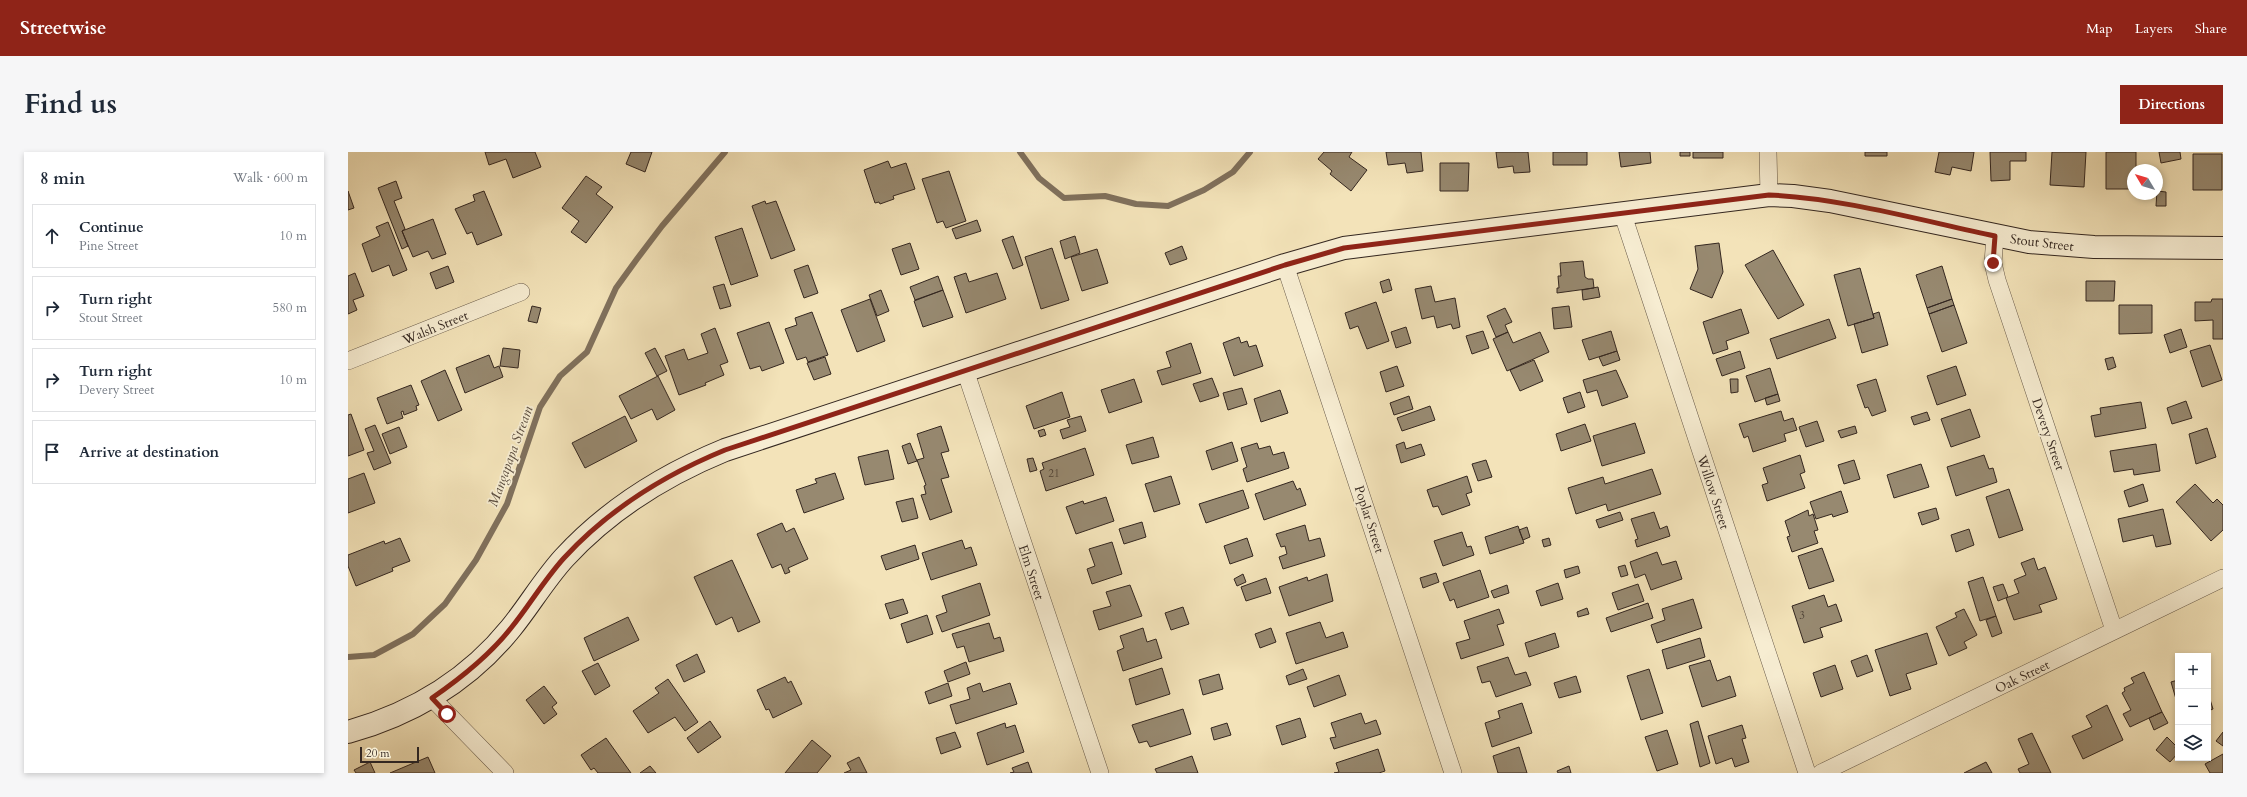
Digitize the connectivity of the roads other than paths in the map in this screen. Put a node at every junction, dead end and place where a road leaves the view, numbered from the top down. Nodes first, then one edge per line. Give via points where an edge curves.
1 (1768, 152) edge
2 (1769, 195) junction
3 (1622, 212) junction
4 (1995, 236) junction
5 (2223, 248) edge
6 (1285, 265) junction
7 (521, 292) dead end
8 (348, 362) edge
9 (965, 370) junction
10 (2223, 578) edge
11 (2114, 630) junction
12 (432, 698) junction
13 (348, 732) edge
14 (505, 773) edge
15 (1100, 773) edge
16 (1454, 773) edge
17 (1807, 773) edge
18 (1821, 773) edge

1 - 2 street
2 - 3 street, Stout Street
2 - 4 street, Stout Street via 1830,201
3 - 6 street, Stout Street via 1344,248
3 - 17 street, Willow Street
4 - 5 street, Stout Street via 2060,246
4 - 11 street, Devery Street via 1993,263 1997,280
6 - 9 street, Stout Street
6 - 16 street, Poplar Street
7 - 8 street, Walsh Street
9 - 12 street, Stout Street via 725,450 687,466 655,484 591,532 551,574 511,629 491,650
9 - 15 street, Elm Street
10 - 11 street, Oak Street
11 - 18 street, Oak Street
12 - 13 street, Stout Street via 403,713
12 - 14 street

